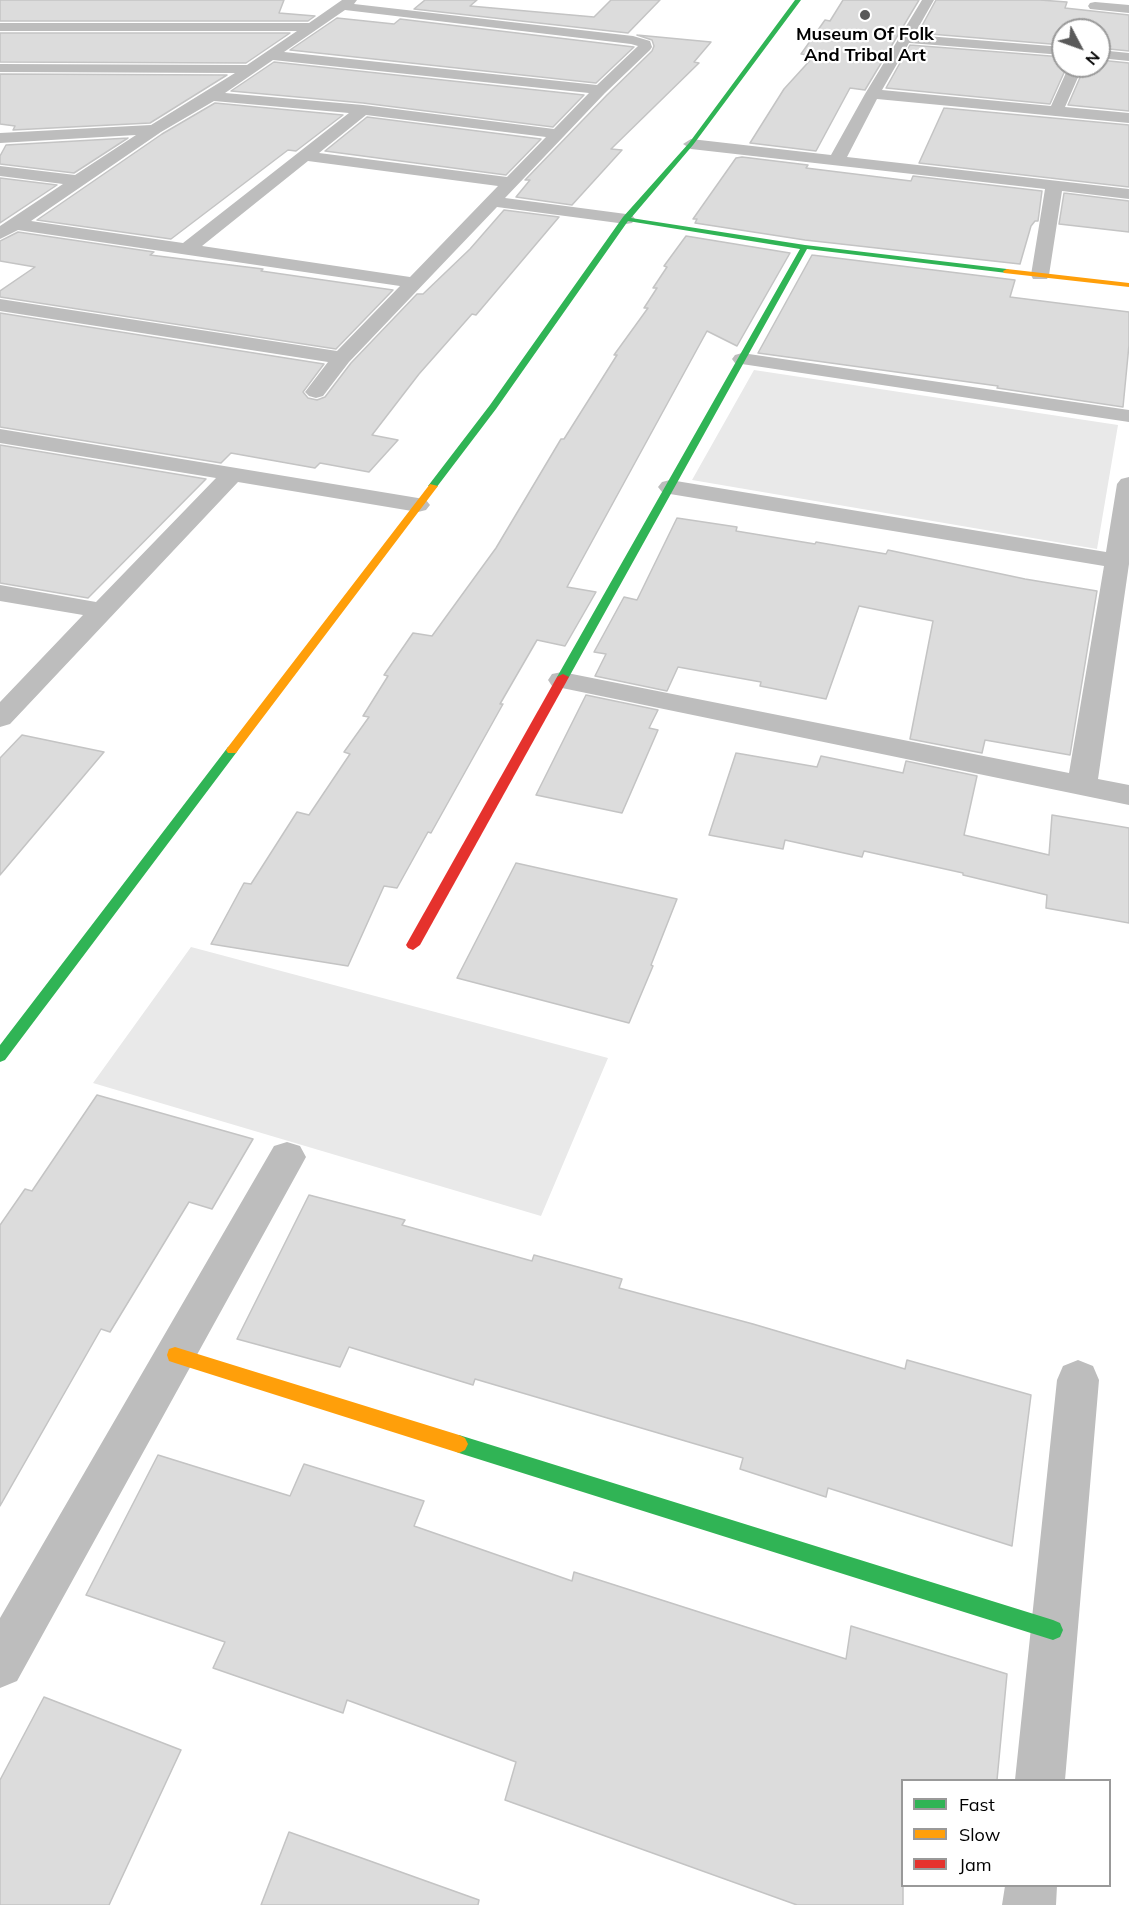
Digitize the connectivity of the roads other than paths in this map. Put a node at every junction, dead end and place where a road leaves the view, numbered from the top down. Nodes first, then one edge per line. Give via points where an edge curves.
1 (798, 0) edge
2 (928, 0) edge
3 (346, 3) edge
4 (1096, 3) edge
5 (1129, 9) edge
6 (1092, 18) edge
7 (0, 27) edge
8 (309, 27) junction
9 (907, 39) junction
10 (268, 50) junction
11 (1051, 50) edge
12 (1111, 55) edge
13 (1129, 57) edge
14 (0, 68) edge
15 (249, 69) junction
16 (1071, 78) edge
17 (600, 90) junction
18 (872, 94) junction
19 (211, 96) junction
20 (363, 110) junction
21 (1056, 111) junction
22 (1129, 118) edge
23 (155, 129) junction
24 (559, 134) junction
25 (0, 138) edge
26 (691, 144) junction
27 (306, 156) junction
28 (837, 160) junction
29 (0, 171) edge
30 (80, 181) junction
31 (512, 183) junction
32 (1054, 186) junction
33 (1129, 194) edge
34 (494, 202) junction
35 (626, 219) junction
36 (8, 229) edge
37 (805, 247) junction
38 (186, 250) junction
39 (1040, 275) junction
40 (416, 283) junction
41 (1129, 285) edge
42 (0, 305) edge
43 (342, 358) junction
44 (742, 359) junction
45 (316, 392) dead end
46 (1129, 416) edge
47 (0, 436) edge
48 (232, 475) junction
49 (1129, 484) edge
50 (670, 487) junction
51 (418, 505) junction
52 (1117, 561) junction
53 (0, 593) edge
54 (102, 611) junction
55 (562, 680) junction
56 (0, 718) edge
57 (1082, 786) junction
58 (1129, 795) edge
59 (412, 945) dead end
60 (0, 1056) edge
61 (287, 1157) dead end
62 (176, 1355) junction
63 (1078, 1380) dead end
64 (1053, 1630) junction
65 (0, 1664) edge
66 (1040, 1779) edge
67 (1031, 1887) edge
68 (1029, 1905) edge

1 - 26 street
2 - 9 street
3 - 8 street
3 - 17 street via 645,44
4 - 5 street
4 - 6 street
7 - 8 street
8 - 10 street
9 - 11 street
9 - 18 street
10 - 15 street
10 - 17 street
12 - 13 street
14 - 15 street
15 - 19 street
16 - 21 street
17 - 24 street
18 - 21 street
18 - 28 street
19 - 20 street
19 - 23 street
20 - 24 street
20 - 27 street
21 - 22 street
23 - 25 street
23 - 30 street
24 - 31 street
26 - 28 street
26 - 35 street
27 - 31 street
27 - 38 street
28 - 32 street
29 - 30 street
30 - 36 street
31 - 34 street
32 - 33 street
32 - 39 street
34 - 35 street
34 - 40 street
35 - 37 street
35 - 51 street via 493,407
36 - 38 street
37 - 39 street
37 - 44 street
38 - 40 street
39 - 41 street
40 - 43 street
42 - 43 street
43 - 45 street
44 - 46 street
44 - 50 street
47 - 48 street
48 - 51 street
48 - 54 street
49 - 52 street
50 - 52 street
50 - 55 street
51 - 60 street
52 - 57 street
53 - 54 street
54 - 56 street
55 - 57 street
55 - 59 street
57 - 58 street
61 - 62 street
62 - 64 street
62 - 65 street
63 - 64 street
64 - 66 street
67 - 68 street

